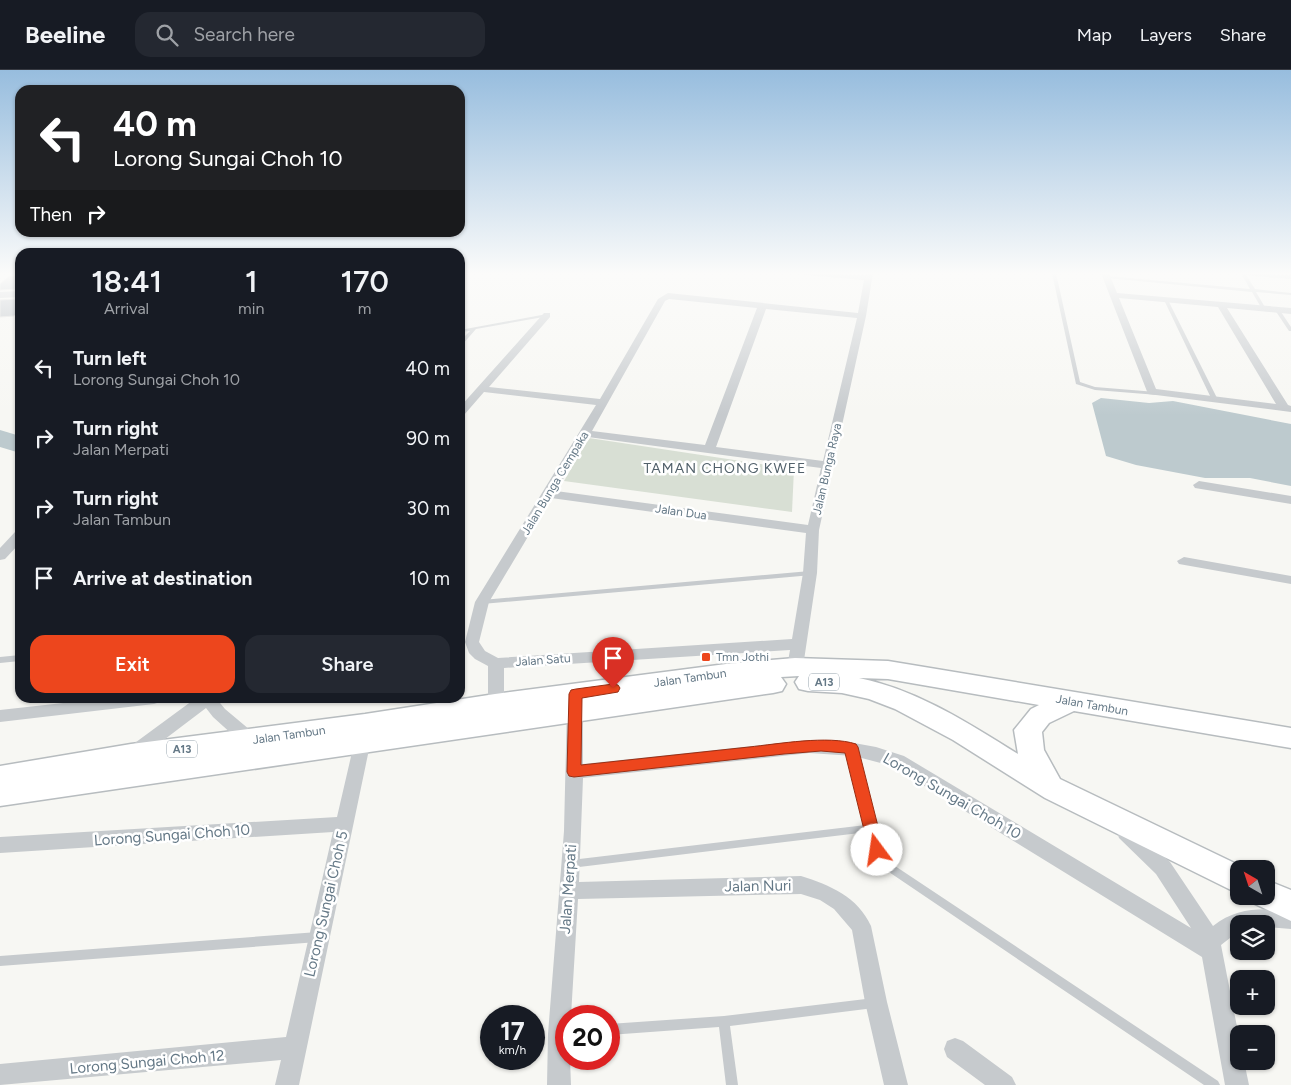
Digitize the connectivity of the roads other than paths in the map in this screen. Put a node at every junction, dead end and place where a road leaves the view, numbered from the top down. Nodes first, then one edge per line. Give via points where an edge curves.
1 (518, 320) edge
2 (542, 320) edge
3 (651, 320) edge
4 (757, 320) edge
5 (861, 320) edge
6 (1064, 320) edge
7 (1123, 320) edge
8 (1176, 320) edge
9 (1231, 320) edge
10 (476, 328) junction
11 (465, 330) edge
12 (465, 339) edge
13 (481, 389) junction
14 (1158, 394) junction
15 (1215, 400) junction
16 (602, 402) junction
17 (465, 407) edge
18 (1287, 408) edge
19 (585, 433) junction
20 (710, 448) junction
21 (829, 465) junction
22 (1199, 485) dead end
23 (548, 494) junction
24 (1291, 500) edge
25 (813, 530) junction
26 (15, 540) edge
27 (0, 556) edge
28 (1184, 561) dead end
29 (810, 573) junction
30 (1291, 580) edge
31 (482, 602) junction
32 (797, 655) junction
33 (15, 658) edge
34 (0, 660) edge
35 (496, 663) junction
36 (1071, 701) junction
37 (81, 703) edge
38 (200, 703) edge
39 (211, 703) edge
40 (575, 703) junction
41 (496, 714) junction
42 (0, 716) edge
43 (364, 732) junction
44 (1291, 738) edge
45 (250, 740) junction
46 (851, 747) junction
47 (131, 755) junction
48 (574, 772) junction
49 (0, 777) edge
50 (1049, 787) junction
51 (0, 794) edge
52 (1105, 813) junction
53 (344, 824) junction
54 (872, 828) junction
55 (0, 845) edge
56 (570, 864) junction
57 (1230, 876) edge
58 (568, 890) junction
59 (1275, 898) edge
60 (1291, 906) edge
61 (1291, 920) edge
62 (319, 937) junction
63 (1211, 946) junction
64 (0, 961) edge
65 (876, 1002) junction
66 (563, 1005) edge
67 (724, 1021) junction
68 (620, 1029) edge
69 (294, 1048) junction
70 (955, 1049) dead end
71 (560, 1070) edge
72 (0, 1075) edge
73 (287, 1085) edge
74 (559, 1085) edge
75 (732, 1085) edge
76 (896, 1085) edge
77 (1004, 1085) edge
78 (1214, 1085) edge
79 (1237, 1085) edge

1 - 10 lane
2 - 13 street
3 - 16 street, Jalan Bunga Cempaka
4 - 20 street
5 - 21 street, Jalan Bunga Raya
6 - 14 lane via 1078,383 1095,388
7 - 14 street via 1150,390
8 - 15 lane
9 - 18 street
10 - 11 lane
10 - 12 lane
13 - 16 street
13 - 17 street
14 - 15 street
15 - 18 street
16 - 19 street, Jalan Bunga Cempaka
19 - 20 street
19 - 23 street, Jalan Bunga Cempaka
20 - 21 street
21 - 25 street, Jalan Bunga Raya
22 - 24 street
23 - 25 street, Jalan Dua
23 - 31 street, Jalan Bunga Cempaka
25 - 29 street, Jalan Bunga Raya
26 - 27 street
28 - 30 street
29 - 31 lane
29 - 32 street, Jalan Bunga Raya
31 - 35 street, Jalan Bunga Cempaka via 472,642 480,655
32 - 35 street, Jalan Satu
32 - 36 main road, Jalan Tambun / A13
32 - 40 main road, Jalan Tambun / A13
33 - 34 lane
35 - 41 street
36 - 44 main road, Jalan Tambun / A13
36 - 50 main road via 1040,716 1028,730 1030,750
37 - 42 street
38 - 47 street
39 - 45 street
40 - 41 main road, Jalan Tambun / A13
40 - 48 street, Jalan Merpati
40 - 50 main road, Jalan Tambun / A13 via 759,684 821,682 863,688 899,698 935,716
41 - 43 main road, Jalan Tambun / A13
43 - 45 main road, Jalan Tambun / A13
43 - 51 main road, Jalan Tambun / A13
43 - 53 street, Lorong Sungai Choh 5
45 - 47 main road, Jalan Tambun / A13
46 - 48 street, Lorong Sungai Choh 10 via 784,748
46 - 54 lane
46 - 63 street, Lorong Sungai Choh 10 via 898,761
47 - 49 main road, Jalan Tambun / A13
48 - 56 street, Jalan Merpati
50 - 52 main road, A13
52 - 57 main road, A13
52 - 63 street via 1163,868
53 - 55 street, Lorong Sungai Choh 10
53 - 62 street, Lorong Sungai Choh 5
54 - 56 lane
54 - 78 lane via 880,857 886,865
56 - 58 street, Jalan Merpati
58 - 65 street, Jalan Nuri via 802,885 826,893 842,903 861,926
58 - 66 street, Jalan Merpati
59 - 60 main road
61 - 63 street via 1242,919 1227,925
62 - 64 lane
62 - 69 street, Lorong Sungai Choh 5
63 - 79 street
65 - 67 lane
65 - 76 street, Jalan Nuri
67 - 68 lane
67 - 75 lane
69 - 72 street, Lorong Sungai Choh 12
69 - 73 street, Lorong Sungai Choh 5
70 - 77 street
71 - 74 street, Jalan Merpati

